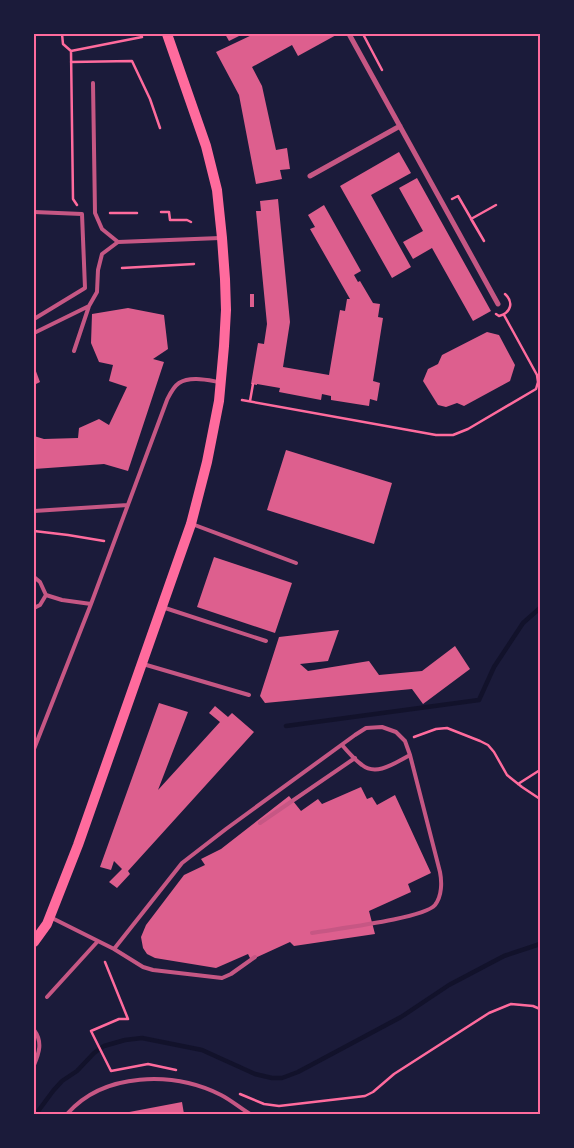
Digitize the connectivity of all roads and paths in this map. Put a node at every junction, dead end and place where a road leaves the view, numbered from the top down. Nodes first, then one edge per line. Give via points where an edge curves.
1 (62, 34) edge
2 (168, 34) edge
3 (349, 34) edge
4 (142, 36) dead end
5 (72, 51) junction
6 (72, 62) junction
7 (92, 83) dead end
8 (400, 126) junction
9 (160, 128) dead end
10 (310, 176) dead end
11 (450, 200) dead end
12 (496, 205) dead end
13 (34, 212) edge
14 (161, 212) dead end
15 (110, 213) dead end
16 (137, 213) dead end
17 (82, 214) junction
18 (191, 222) dead end
19 (222, 238) junction
20 (118, 242) junction
21 (194, 264) dead end
22 (122, 268) dead end
23 (498, 304) dead end
24 (88, 306) junction
25 (504, 315) dead end
26 (34, 319) edge
27 (34, 333) edge
28 (74, 351) dead end
29 (222, 382) junction
30 (253, 384) dead end
31 (242, 400) dead end
32 (250, 401) junction
33 (128, 504) junction
34 (34, 511) edge
35 (192, 524) junction
36 (34, 530) edge
37 (113, 545) junction
38 (296, 563) dead end
39 (34, 576) edge
40 (46, 595) junction
41 (91, 604) junction
42 (162, 607) junction
43 (34, 608) edge
44 (266, 641) dead end
45 (142, 664) junction
46 (249, 695) dead end
47 (405, 741) junction
48 (342, 746) junction
49 (34, 750) edge
50 (410, 755) junction
51 (355, 758) junction
52 (540, 770) edge
53 (518, 784) junction
54 (540, 799) edge
55 (260, 823) dead end
56 (50, 917) junction
57 (312, 932) dead end
58 (98, 941) junction
59 (34, 942) edge
60 (114, 949) junction
61 (255, 957) dead end
62 (105, 962) dead end
63 (46, 997) dead end
64 (540, 1009) edge
65 (34, 1030) edge
66 (34, 1065) edge
67 (177, 1070) dead end
68 (240, 1094) dead end
69 (67, 1114) edge
70 (250, 1114) edge

1 - 5 path via 63,44
2 - 19 main road via 212,168
3 - 8 street
4 - 5 path
5 - 6 path
6 - 9 path via 132,60
6 - 17 path via 73,199
7 - 20 lane via 95,213 102,229
8 - 10 street
8 - 23 street
11 - 12 path via 458,196 484,241 471,219
13 - 17 lane
14 - 18 path via 169,212 170,220
15 - 16 path
17 - 26 lane via 84,288
19 - 20 lane
19 - 29 main road via 226,310
20 - 24 lane via 102,254 97,292
21 - 22 path
24 - 27 lane
24 - 28 lane
25 - 32 path via 537,375 536,389 453,435 436,435
29 - 33 lane via 192,380 180,383 172,390
29 - 35 main road via 214,435
30 - 32 path
31 - 32 path
33 - 34 lane
33 - 37 lane
35 - 38 lane
35 - 42 main road
36 - 37 path via 102,540
37 - 41 lane
39 - 40 lane
40 - 41 lane
40 - 43 lane
41 - 49 lane
42 - 44 lane
42 - 45 main road
45 - 46 lane
45 - 56 main road
47 - 48 lane via 396,732 374,727 366,728
47 - 50 lane
47 - 53 path via 447,728 488,745 507,775
48 - 51 lane
48 - 60 lane via 182,863
50 - 51 lane via 374,770 363,767
50 - 57 lane via 440,872 439,898 434,906 423,912 393,920
51 - 55 lane
52 - 53 path
53 - 54 path
56 - 58 lane
56 - 59 main road
58 - 60 lane
58 - 63 lane
60 - 61 lane via 153,970 215,978 231,974
62 - 67 path via 128,1019 119,1019 91,1031 111,1071 148,1064
64 - 68 path via 511,1004 489,1013 365,1096 279,1106
65 - 66 lane via 40,1045
69 - 70 lane via 87,1096 123,1082 153,1078 186,1082 203,1088

